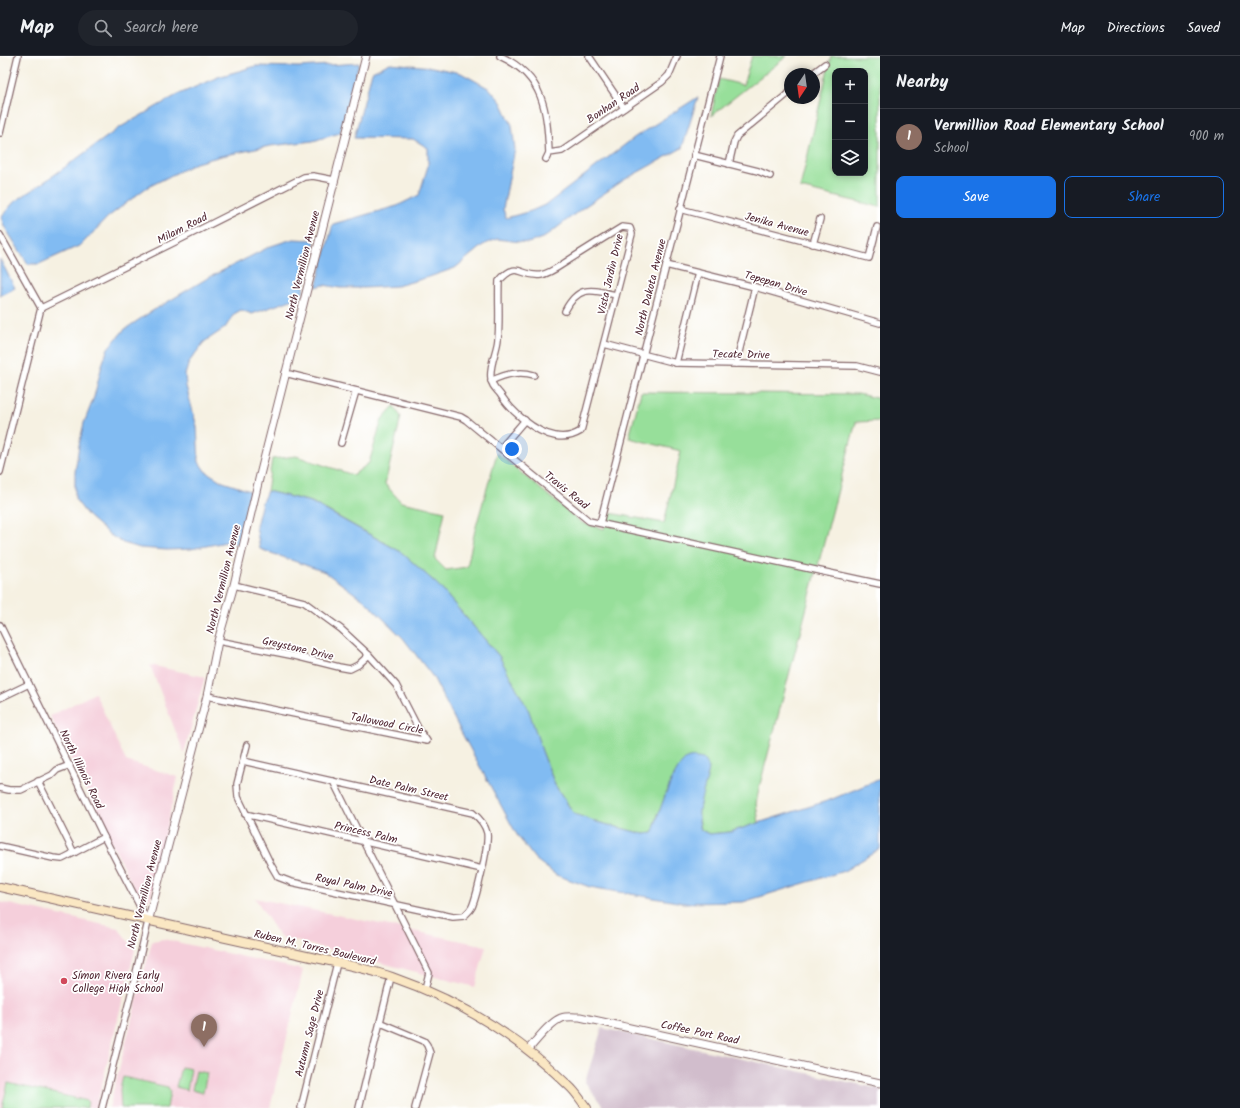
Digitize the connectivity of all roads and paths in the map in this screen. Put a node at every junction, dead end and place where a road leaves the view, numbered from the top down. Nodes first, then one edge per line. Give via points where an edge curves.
1 (18, 56) edge
2 (366, 56) edge
3 (500, 56) edge
4 (589, 56) edge
5 (677, 56) edge
6 (720, 56) edge
7 (825, 64) dead end
8 (820, 68) edge
9 (784, 97) edge
10 (624, 108) junction
11 (0, 133) edge
12 (694, 155) junction
13 (728, 164) junction
14 (770, 176) dead end
15 (334, 180) junction
16 (680, 209) junction
17 (820, 219) dead end
18 (877, 227) dead end
19 (0, 235) edge
20 (813, 244) junction
21 (666, 265) junction
22 (698, 273) junction
23 (755, 287) junction
24 (616, 295) junction
25 (40, 308) junction
26 (565, 311) dead end
27 (880, 323) edge
28 (604, 344) junction
29 (643, 356) junction
30 (676, 363) junction
31 (736, 364) junction
32 (880, 372) edge
33 (285, 373) junction
34 (534, 375) dead end
35 (491, 381) junction
36 (356, 391) junction
37 (525, 420) junction
38 (341, 443) dead end
39 (501, 448) junction
40 (0, 472) edge
41 (600, 523) junction
42 (880, 584) edge
43 (234, 585) junction
44 (0, 626) edge
45 (218, 641) junction
46 (369, 655) junction
47 (29, 684) junction
48 (207, 696) junction
49 (0, 698) edge
50 (247, 745) dead end
51 (243, 761) junction
52 (70, 765) junction
53 (333, 781) junction
54 (38, 782) junction
55 (0, 788) edge
56 (245, 814) junction
57 (480, 818) joint
58 (104, 838) junction
59 (363, 842) junction
60 (0, 846) edge
61 (74, 853) junction
62 (482, 870) junction
63 (0, 888) edge
64 (395, 904) junction
65 (148, 922) junction
66 (337, 963) junction
67 (391, 977) junction
68 (425, 989) junction
69 (381, 1022) junction
70 (528, 1050) junction
71 (880, 1083) edge
72 (102, 1108) edge
73 (301, 1108) edge
74 (359, 1108) edge
75 (415, 1108) edge
76 (587, 1108) edge

1 - 11 street
2 - 15 street, North Vermillion Avenue
3 - 10 street, Bonhan Road via 521,68 532,81 546,111 547,156 562,151
4 - 10 street
5 - 10 street, Bonhan Road via 669,75 662,82
6 - 12 street, North Dakota Avenue
7 - 8 street
9 - 13 street via 737,136
12 - 13 street
12 - 16 street, North Dakota Avenue
13 - 14 street
15 - 25 street, Milam Road via 304,177
15 - 33 street, North Vermillion Avenue
16 - 20 street, Jenika Avenue
16 - 21 street, North Dakota Avenue
17 - 20 street
18 - 20 street, Jenika Avenue via 869,258
19 - 25 street
21 - 22 street, Tepepan Drive
21 - 29 street, North Dakota Avenue
22 - 23 street, Tepepan Drive
22 - 30 street
23 - 27 street, Tepepan Drive
23 - 31 street
24 - 26 street via 588,290 580,293
24 - 28 street, Vista Jardin Drive
24 - 35 street, Vista Jardin Drive via 632,234 630,228 622,227 541,275 514,269 506,273 499,281 498,339 491,368
25 - 40 street
28 - 29 street, Tecate Drive
28 - 37 street, Vista Jardin Drive via 581,431 568,436 556,436 544,433
29 - 30 street, Tecate Drive
29 - 41 street, North Dakota Avenue
30 - 31 street, Tecate Drive
31 - 32 street, Tecate Drive via 858,366
33 - 36 street, Travis Road
33 - 43 street, North Vermillion Avenue
34 - 35 street via 516,373
35 - 37 street, Vista Jardin Drive via 507,405
36 - 38 street
36 - 39 street, Travis Road via 461,418
37 - 39 street
39 - 41 street, Travis Road via 589,521
41 - 42 street, Travis Road
43 - 45 street, North Vermillion Avenue
43 - 46 street, Tallowood Circle via 304,602 341,629
44 - 47 street, North Illinois Road
45 - 46 street, Greystone Drive via 350,669
45 - 48 street, North Vermillion Avenue
46 - 48 street, Tallowood Circle via 396,685 426,741
47 - 49 street
47 - 52 street, North Illinois Road
48 - 65 street, North Vermillion Avenue
50 - 51 street, Royal Palm Drive
51 - 53 street, Date Palm Street
51 - 56 street, Royal Palm Drive via 237,784 238,797
52 - 54 street
52 - 58 street, North Illinois Road
53 - 57 street, Date Palm Street via 473,813
53 - 59 street
54 - 55 street via 16,791
54 - 61 street
56 - 59 street, Princess Palm
56 - 64 street, Royal Palm Drive via 278,877
57 - 62 street, Royal Palm Drive via 487,831 488,841
58 - 61 street
58 - 65 street, North Illinois Road
59 - 62 street, Princess Palm
59 - 64 street
60 - 61 street via 58,859
62 - 64 street, Royal Palm Drive via 471,909 464,916 453,917
63 - 65 main road, Ruben M. Torres Boulevard
64 - 68 street via 429,973
65 - 66 main road, Ruben M. Torres Boulevard
65 - 72 street, North Vermillion Avenue
66 - 67 main road, Ruben M. Torres Boulevard
66 - 73 street, Autumn Sage Drive
67 - 68 main road, Ruben M. Torres Boulevard
67 - 69 street
68 - 70 main road, Ruben M. Torres Boulevard via 483,1019
69 - 74 street
69 - 75 street via 424,1041 429,1049
70 - 71 street, Coffee Port Road via 560,1018 575,1017
70 - 76 main road, Ruben M. Torres Boulevard via 570,1086

